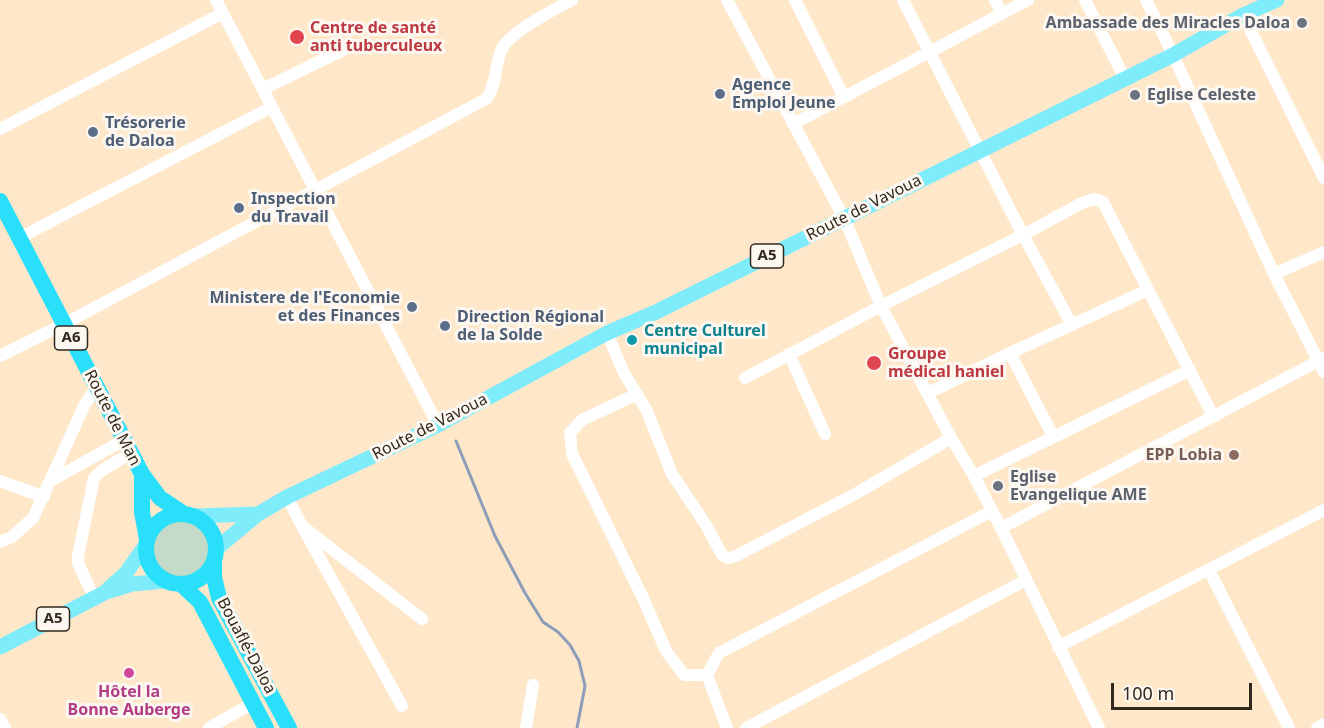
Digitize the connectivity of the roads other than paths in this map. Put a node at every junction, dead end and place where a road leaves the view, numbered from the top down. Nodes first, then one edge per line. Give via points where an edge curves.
1 (216, 0) edge
2 (572, 0) edge
3 (727, 0) edge
4 (795, 0) edge
5 (903, 0) edge
6 (995, 0) edge
7 (1028, 0) edge
8 (1085, 0) edge
9 (1146, 0) edge
10 (1277, 0) edge
11 (223, 13) junction
12 (1002, 14) junction
13 (1243, 15) junction
14 (342, 50) dead end
15 (930, 51) junction
16 (1173, 55) junction
17 (1125, 79) junction
18 (263, 89) junction
19 (844, 97) junction
20 (272, 107) junction
21 (793, 124) junction
22 (0, 129) edge
23 (979, 151) junction
24 (1324, 178) edge
25 (315, 191) junction
26 (0, 201) edge
27 (844, 218) junction
28 (1023, 235) junction
29 (19, 238) junction
30 (1324, 252) edge
31 (1274, 274) junction
32 (1148, 290) junction
33 (881, 306) junction
34 (64, 324) junction
35 (1072, 325) junction
36 (607, 333) junction
37 (1010, 353) junction
38 (789, 354) junction
39 (0, 356) edge
40 (1322, 364) edge
41 (1190, 370) junction
42 (745, 378) dead end
43 (96, 387) junction
44 (928, 393) junction
45 (637, 394) junction
46 (1213, 416) junction
47 (438, 425) junction
48 (825, 434) dead end
49 (1053, 436) junction
50 (951, 438) junction
51 (119, 442) junction
52 (121, 459) dead end
53 (142, 474) junction
54 (974, 476) junction
55 (51, 480) junction
56 (0, 481) edge
57 (44, 497) junction
58 (288, 497) junction
59 (1324, 510) edge
60 (992, 511) junction
61 (258, 514) junction
62 (189, 515) junction
63 (302, 526) junction
64 (1001, 528) junction
65 (0, 542) edge
66 (146, 543) junction
67 (215, 555) junction
68 (1209, 570) junction
69 (1026, 580) junction
70 (165, 581) junction
71 (182, 585) junction
72 (90, 589) dead end
73 (106, 592) junction
74 (422, 619) dead end
75 (0, 647) edge
76 (1058, 647) junction
77 (707, 675) junction
78 (533, 685) dead end
79 (254, 703) junction
80 (402, 706) dead end
81 (0, 719) edge
82 (1324, 724) edge
83 (5, 728) edge
84 (209, 728) edge
85 (266, 728) edge
86 (289, 728) edge
87 (526, 728) edge
88 (727, 728) edge
89 (746, 728) edge
90 (1098, 728) edge
91 (1289, 728) edge
92 (1317, 728) edge

1 - 11 street
2 - 25 street via 506,42 498,59 492,93 486,99
3 - 21 street
4 - 19 street
5 - 15 street
6 - 12 street
7 - 12 street
8 - 17 street
9 - 16 street
10 - 13 main road, Route de Vavoua / A5
11 - 18 street
11 - 22 street
12 - 15 street
13 - 16 main road, Route de Vavoua / A5
13 - 24 street
14 - 18 street
15 - 19 street
15 - 23 street
16 - 17 main road, Route de Vavoua / A5
16 - 31 street
17 - 23 main road, Route de Vavoua / A5
18 - 20 street
19 - 21 street
20 - 25 street
20 - 29 street
21 - 27 street
23 - 27 main road, Route de Vavoua / A5
23 - 28 street
25 - 34 street
25 - 47 street
26 - 29 highway, Route de Man / A6
27 - 33 street
27 - 36 main road, Route de Vavoua / A5
28 - 32 street via 1082,203 1094,199 1103,202
28 - 33 street
28 - 35 street
29 - 34 highway, Route de Man / A6
30 - 31 street
31 - 40 street
32 - 35 street
32 - 41 street
33 - 38 street
33 - 44 street
34 - 39 street
34 - 43 highway, Route de Man / A6
35 - 37 street
36 - 45 street
36 - 47 main road, Route de Vavoua / A5
37 - 44 street
37 - 49 street
38 - 42 street
38 - 48 street
40 - 46 street
41 - 46 street
41 - 49 street
43 - 51 highway, Route de Man / A6
43 - 55 street
44 - 50 street
45 - 50 street via 648,411 672,474 722,555 728,558 857,493
45 - 77 street via 582,420 570,433 572,454 666,651 684,675
46 - 64 street
47 - 58 main road, Route de Vavoua / A5
49 - 54 street
50 - 54 street
51 - 53 highway, Route de Man / A6
51 - 55 street
52 - 72 street via 94,478 78,556
53 - 62 highway, A6 via 160,498
53 - 66 highway, A6
54 - 60 street
55 - 57 street
56 - 57 street
57 - 65 street via 33,518 12,537
58 - 61 main road, Route de Vavoua / A5
58 - 63 street
59 - 68 street
60 - 64 street
60 - 77 street via 719,653
61 - 62 main road, A5
61 - 67 main road, A5
62 - 66 highway via 164,518 153,527
62 - 67 highway via 210,530
63 - 74 street
63 - 80 street
64 - 69 street
66 - 70 highway via 148,563
66 - 73 main road, A5 via 126,573
67 - 71 highway via 212,567 202,578
67 - 86 highway, Bouaflé-Daloa via 214,577 219,598
68 - 76 street
68 - 91 street
69 - 76 street
69 - 89 street
70 - 71 highway
70 - 73 main road, A5 via 132,584
71 - 79 highway, Bouaflé-Daloa via 200,602
73 - 75 main road, A5
76 - 90 street
77 - 88 street
78 - 87 street
79 - 84 street
79 - 85 highway, Bouaflé-Daloa
81 - 83 street
82 - 92 street

